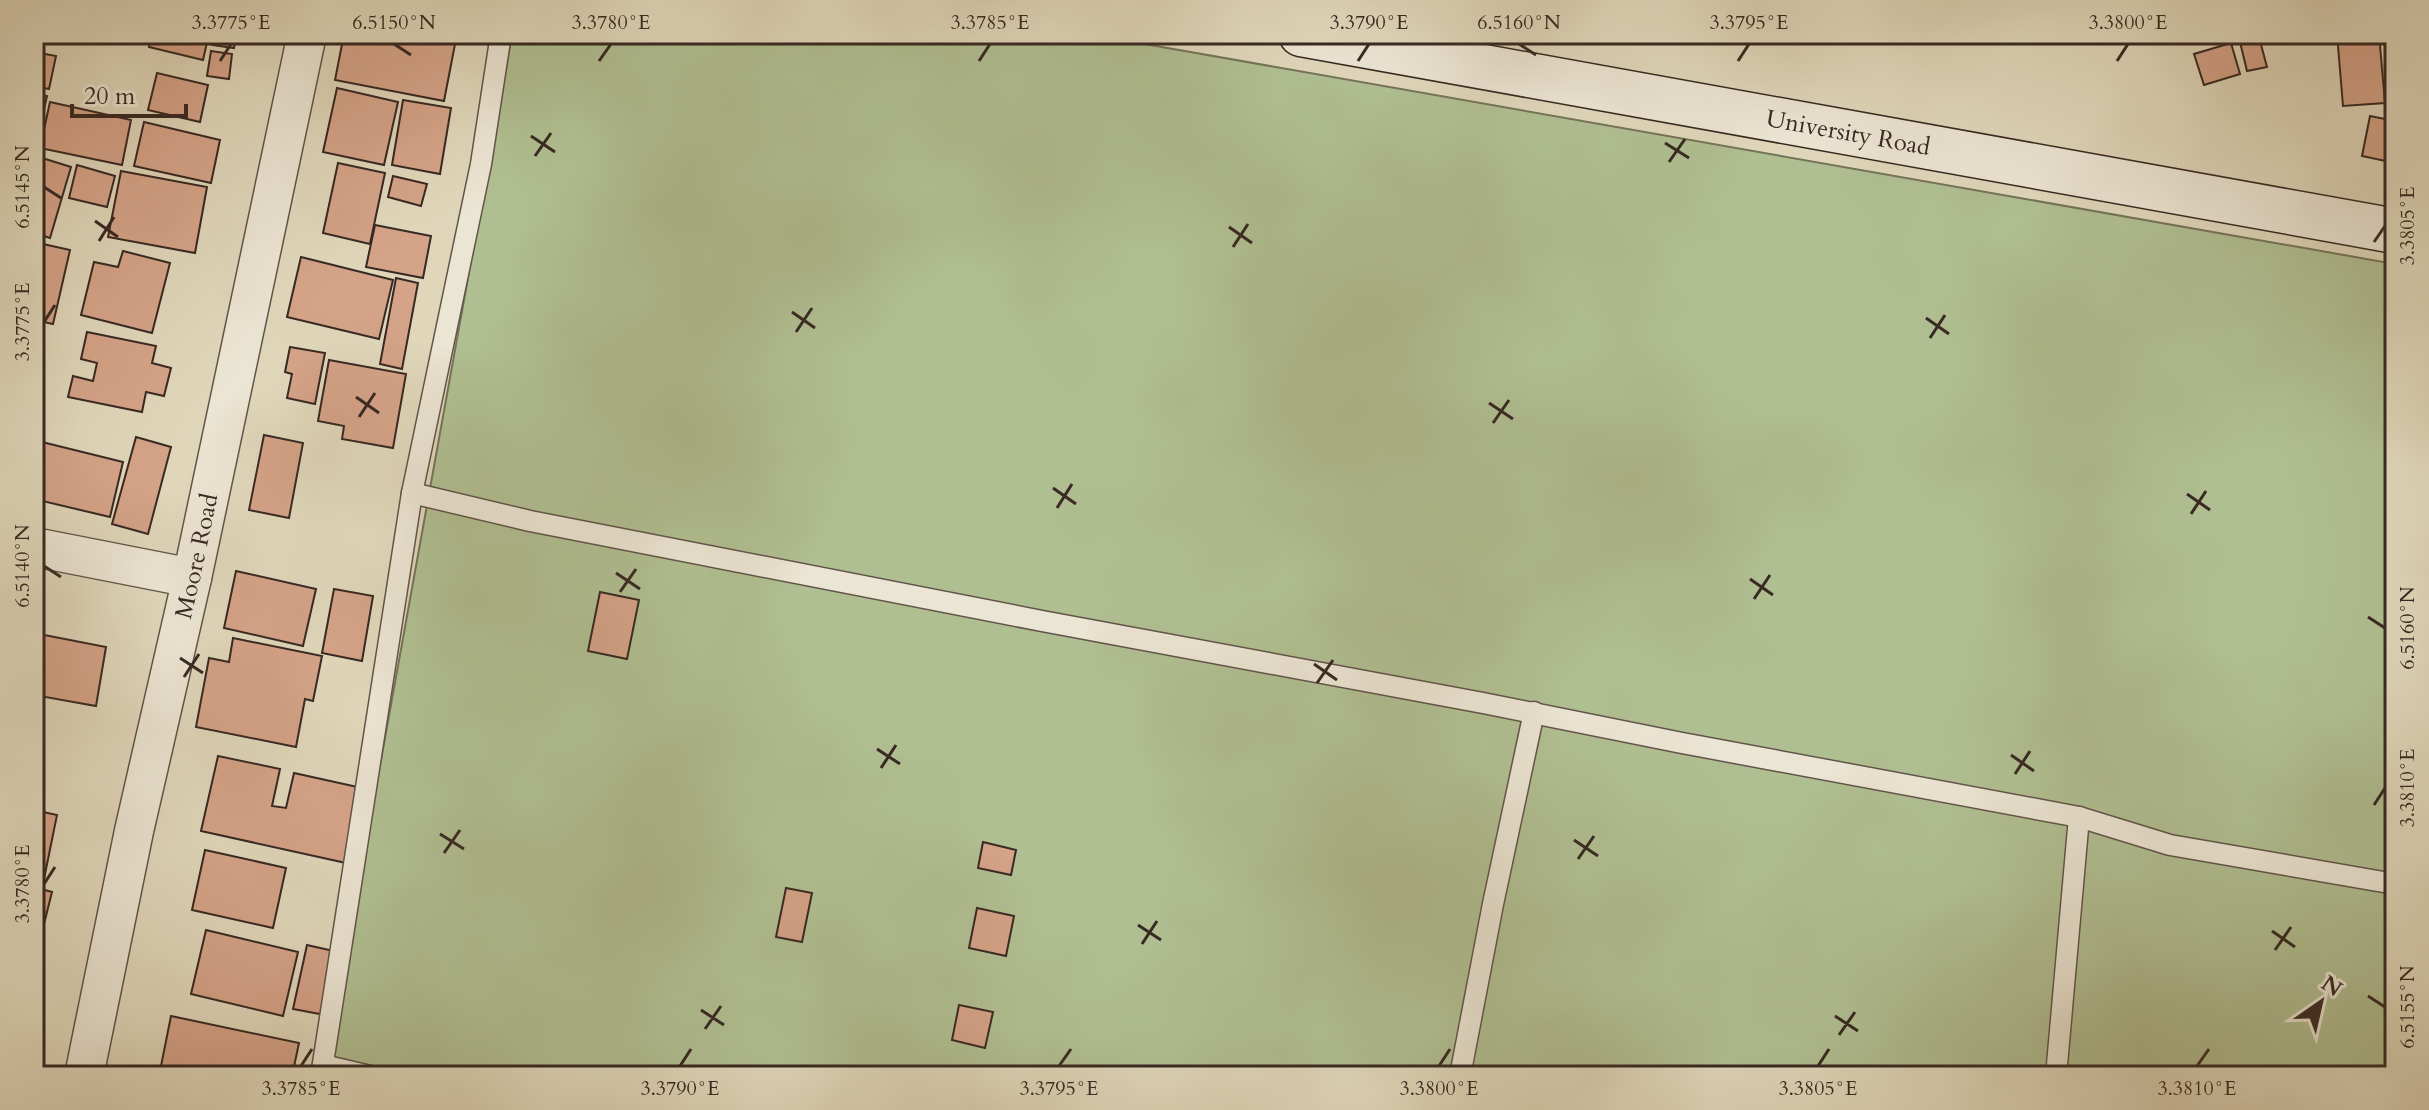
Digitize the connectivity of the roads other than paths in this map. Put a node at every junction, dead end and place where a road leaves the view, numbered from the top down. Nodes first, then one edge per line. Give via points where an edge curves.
1 (307, 34) edge
2 (501, 34) edge
3 (1301, 34) edge
4 (2395, 231) edge
5 (412, 493) junction
6 (34, 547) edge
7 (192, 578) junction
8 (1534, 712) junction
9 (2079, 817) junction
10 (2395, 884) edge
11 (322, 1071) edge
12 (84, 1076) edge
13 (370, 1076) edge
14 (1460, 1076) edge
15 (2056, 1076) edge

1 - 7 street, Moore Road
2 - 5 lane via 481,164
3 - 4 main road, University Road
5 - 8 lane via 996,612
5 - 11 lane
6 - 7 street
7 - 12 street, Moore Road
8 - 9 lane
8 - 14 lane
9 - 10 lane via 2170,845
9 - 15 lane
11 - 13 lane

